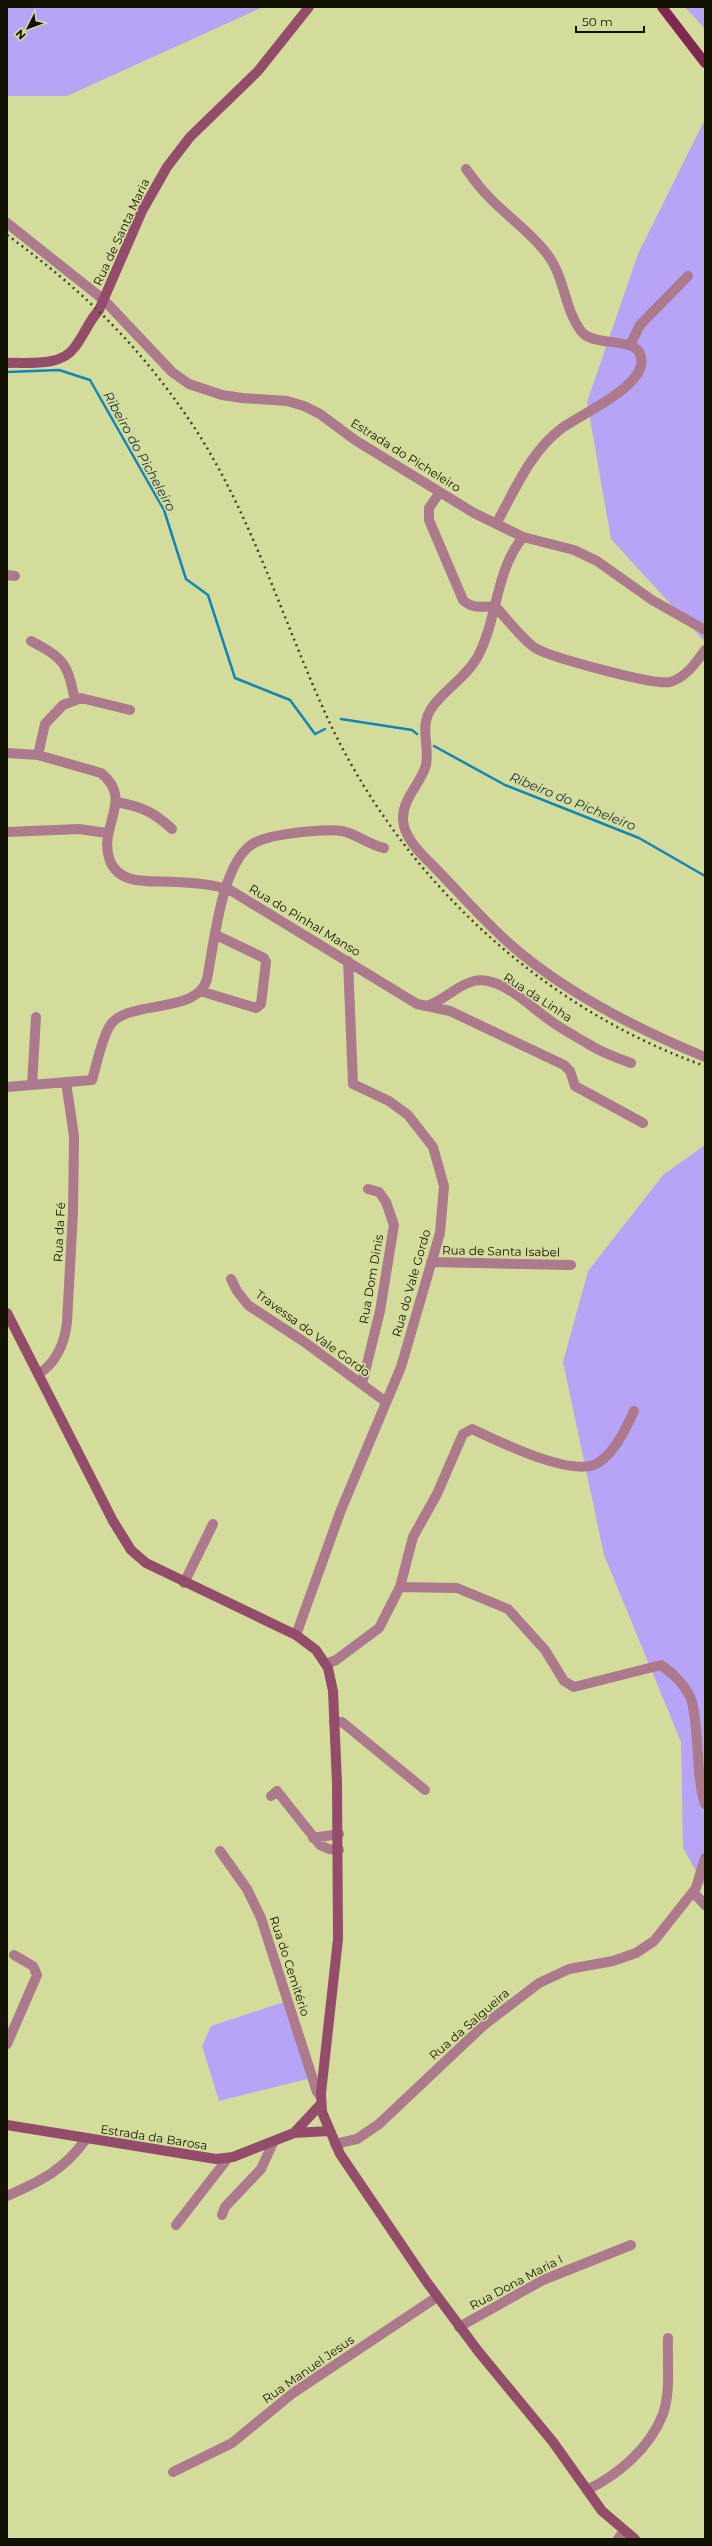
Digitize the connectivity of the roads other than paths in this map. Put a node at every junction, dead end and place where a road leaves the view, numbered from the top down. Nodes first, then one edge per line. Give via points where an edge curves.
1 (309, 7) edge
2 (662, 7) edge
3 (705, 63) edge
4 (466, 169) dead end
5 (7, 223) edge
6 (688, 276) dead end
7 (104, 300) junction
8 (630, 345) junction
9 (7, 363) edge
10 (440, 492) junction
11 (496, 524) junction
12 (522, 537) junction
13 (495, 606) junction
14 (705, 630) edge
15 (31, 641) dead end
16 (705, 650) edge
17 (75, 700) junction
18 (130, 710) dead end
19 (7, 753) edge
20 (38, 755) junction
21 (116, 802) junction
22 (172, 829) dead end
23 (7, 832) edge
24 (107, 833) junction
25 (384, 848) dead end
26 (224, 888) junction
27 (216, 935) junction
28 (348, 961) junction
29 (200, 992) junction
30 (429, 1005) junction
31 (36, 1018) dead end
32 (705, 1056) edge
33 (631, 1063) dead end
34 (66, 1082) junction
35 (32, 1085) junction
36 (7, 1088) edge
37 (643, 1123) dead end
38 (368, 1189) dead end
39 (431, 1262) junction
40 (571, 1265) dead end
41 (231, 1279) dead end
42 (7, 1313) edge
43 (38, 1374) junction
44 (362, 1384) junction
45 (386, 1402) junction
46 (634, 1411) dead end
47 (213, 1524) dead end
48 (184, 1583) junction
49 (400, 1587) junction
50 (296, 1635) junction
51 (326, 1664) junction
52 (334, 1722) junction
53 (425, 1790) dead end
54 (270, 1796) dead end
55 (705, 1804) edge
56 (339, 1834) junction
57 (313, 1838) junction
58 (339, 1850) junction
59 (220, 1851) dead end
60 (705, 1858) edge
61 (693, 1892) junction
62 (705, 1906) edge
63 (14, 1955) dead end
64 (7, 2044) edge
65 (321, 2101) junction
66 (7, 2125) edge
67 (329, 2131) junction
68 (294, 2133) junction
69 (86, 2139) junction
70 (273, 2143) junction
71 (335, 2144) junction
72 (228, 2158) junction
73 (7, 2196) edge
74 (222, 2215) dead end
75 (176, 2225) dead end
76 (631, 2245) dead end
77 (437, 2297) junction
78 (458, 2327) junction
79 (668, 2338) dead end
80 (173, 2472) dead end
81 (587, 2490) junction
82 (621, 2535) edge
83 (634, 2539) edge

1 - 7 main road, Rua de Santa Maria via 258,71 190,137 167,167 142,211
2 - 3 main road
4 - 8 street via 487,195 548,255 559,274 577,327 584,335 591,340
5 - 7 street, Estrada do Picheleiro
6 - 8 street via 640,326
7 - 9 main road, Rua de Santa Maria via 73,350 66,356 43,361
7 - 10 street, Estrada do Picheleiro via 172,372 190,384 222,395 287,401 304,406
8 - 11 street via 636,348 641,359 636,376 616,395 562,429 538,452
10 - 11 street, Estrada do Picheleiro
10 - 13 street via 429,508 429,520 463,600 468,605 477,607
11 - 12 street, Estrada do Picheleiro
12 - 13 street via 505,567
12 - 14 street, Estrada do Picheleiro via 574,550 597,561 652,600
13 - 16 street via 535,648 585,667 605,669 658,683 679,678 695,665
13 - 32 street via 485,642 477,659 432,708 425,722 426,766 403,811 405,831 420,851 483,918 540,968 647,1033
15 - 17 street via 60,659 66,666
17 - 18 street via 81,698
17 - 20 street via 58,709 45,724
19 - 20 street
20 - 21 street via 101,773 114,786
21 - 22 street via 148,809
21 - 24 street, Rua do Pinhal Manso
23 - 24 street via 79,830
24 - 26 street, Rua do Pinhal Manso via 110,862 126,877 147,882 211,884
25 - 26 street via 372,846 345,832 311,830 282,834 259,840 249,846
26 - 27 street
26 - 28 street, Rua do Pinhal Manso
27 - 29 street via 206,984
27 - 29 street via 264,958 266,962 261,1004 256,1008
28 - 30 street, Rua do Pinhal Manso via 417,1004
28 - 39 street, Rua do Vale Gordo via 353,1084 389,1101 408,1115 433,1147 444,1186 440,1233
29 - 34 street via 180,1001 123,1015 110,1026 92,1080
30 - 33 street, Rua da Linha via 438,1002 456,988 475,981 488,981 503,987 550,1021 592,1046
30 - 37 street, Rua do Pinhal Manso via 474,1022 564,1065 570,1071 575,1086
31 - 35 street
34 - 35 street
34 - 43 street, Rua da Fé via 74,1136 73,1212 66,1338 51,1363
35 - 36 street
38 - 44 street, Rua Dom Dinis via 379,1192 386,1202 394,1225 380,1311
39 - 40 street, Rua de Santa Isabel
39 - 45 street, Rua do Vale Gordo via 401,1367
41 - 44 street, Travessa do Vale Gordo via 248,1304
42 - 43 main road
43 - 48 main road via 125,1543 146,1563
44 - 45 street, Travessa do Vale Gordo
45 - 50 street, Rua do Vale Gordo via 341,1510
46 - 49 street via 617,1446 594,1464 568,1465 532,1456 472,1429 463,1434 437,1494 413,1537
47 - 48 street
48 - 50 main road
49 - 51 street via 379,1628 336,1660
49 - 55 street via 458,1588 508,1609 545,1650 564,1681 574,1687 661,1665 674,1674 692,1701 700,1787
50 - 51 main road via 316,1650
51 - 52 main road via 332,1683
52 - 53 street via 342,1722
52 - 56 main road
54 - 57 street via 277,1791
56 - 57 street
56 - 58 main road
57 - 58 street via 329,1849
58 - 65 main road via 338,1939
59 - 65 street, Rua do Cemitério via 247,1889 261,1918
60 - 61 street, Rua da Salgueira
61 - 62 street
61 - 71 street, Rua da Salgueira via 654,1940 636,1953 613,1961 569,1969 539,1983 484,2025 379,2124 357,2139
63 - 64 street via 33,1966 37,1975
65 - 67 main road
65 - 68 main road, Estrada da Barosa
66 - 69 main road, Estrada da Barosa
67 - 68 main road, Estrada da Barosa
67 - 71 main road
68 - 70 main road, Estrada da Barosa
69 - 72 main road, Estrada da Barosa via 200,2158
69 - 73 street via 73,2158 52,2174
70 - 72 main road, Estrada da Barosa
70 - 74 street via 262,2169 225,2207
71 - 77 main road
72 - 75 street
76 - 78 street, Rua Dona Maria I via 543,2280
77 - 78 main road
77 - 80 street, Rua Manuel Jesus via 292,2393 232,2443
78 - 81 main road via 554,2442
79 - 81 street via 663,2413 640,2450 603,2482
81 - 82 main road
82 - 83 main road

